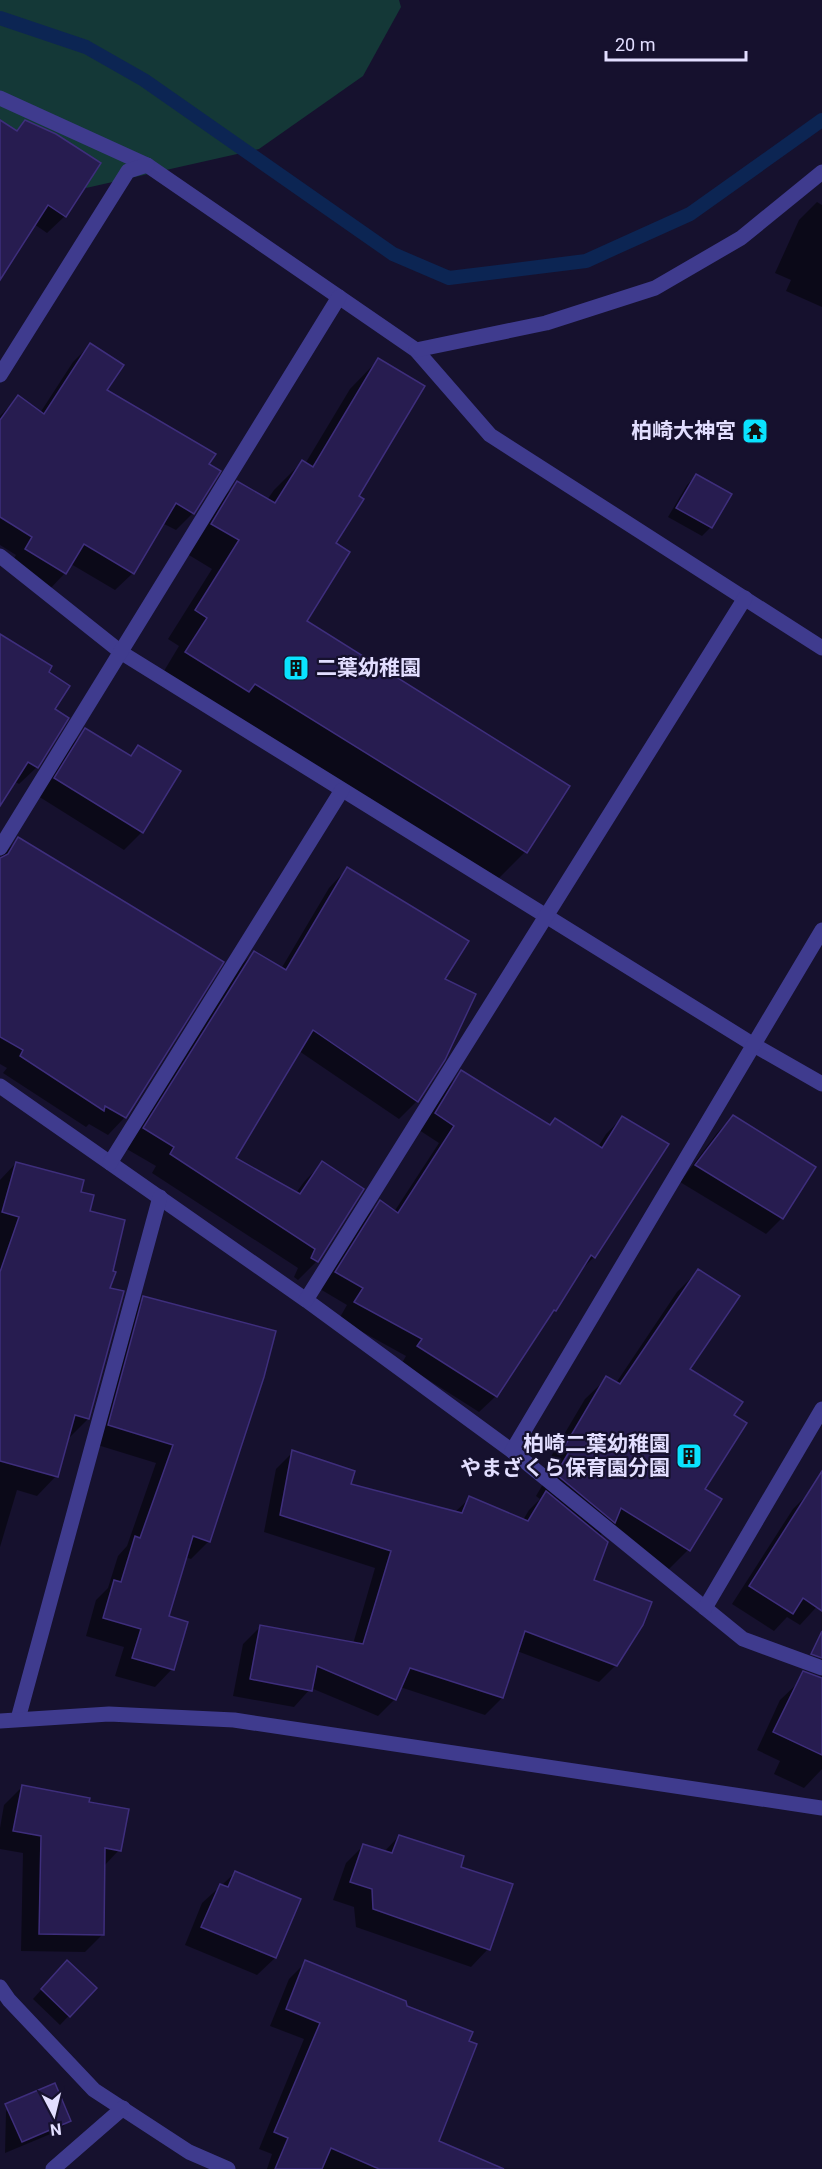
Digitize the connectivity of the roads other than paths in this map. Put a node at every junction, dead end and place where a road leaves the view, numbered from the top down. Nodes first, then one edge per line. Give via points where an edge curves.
1 (0, 98) edge
2 (147, 165) junction
3 (822, 172) edge
4 (339, 297) junction
5 (416, 350) junction
6 (0, 375) edge
7 (0, 556) edge
8 (745, 598) junction
9 (822, 648) edge
10 (122, 653) junction
11 (342, 790) junction
12 (0, 848) edge
13 (547, 916) junction
14 (822, 930) edge
15 (754, 1045) junction
16 (822, 1084) edge
17 (0, 1086) edge
18 (110, 1163) junction
19 (160, 1197) junction
20 (306, 1300) junction
21 (822, 1409) edge
22 (512, 1451) junction
23 (705, 1608) junction
24 (822, 1668) edge
25 (18, 1719) junction
26 (0, 1721) edge
27 (822, 1808) edge
28 (0, 1987) edge
29 (123, 2108) junction
30 (53, 2169) edge
31 (228, 2169) edge

1 - 2 street
2 - 4 street
2 - 6 street via 128,171
3 - 5 street via 741,238 655,288 546,323
4 - 5 street
4 - 10 street
5 - 8 street via 490,435
7 - 10 street
8 - 9 street
8 - 13 street
10 - 11 street
10 - 12 street
11 - 13 street
11 - 18 street
13 - 15 street
13 - 20 street
14 - 15 street
15 - 16 street
15 - 22 street
17 - 18 street
18 - 19 street
19 - 20 street
19 - 25 street
20 - 22 street
21 - 23 street
22 - 23 street
23 - 24 street via 743,1639
25 - 26 street
25 - 27 street via 109,1714 234,1720
28 - 29 street via 94,2090
29 - 30 street
29 - 31 street via 189,2152

